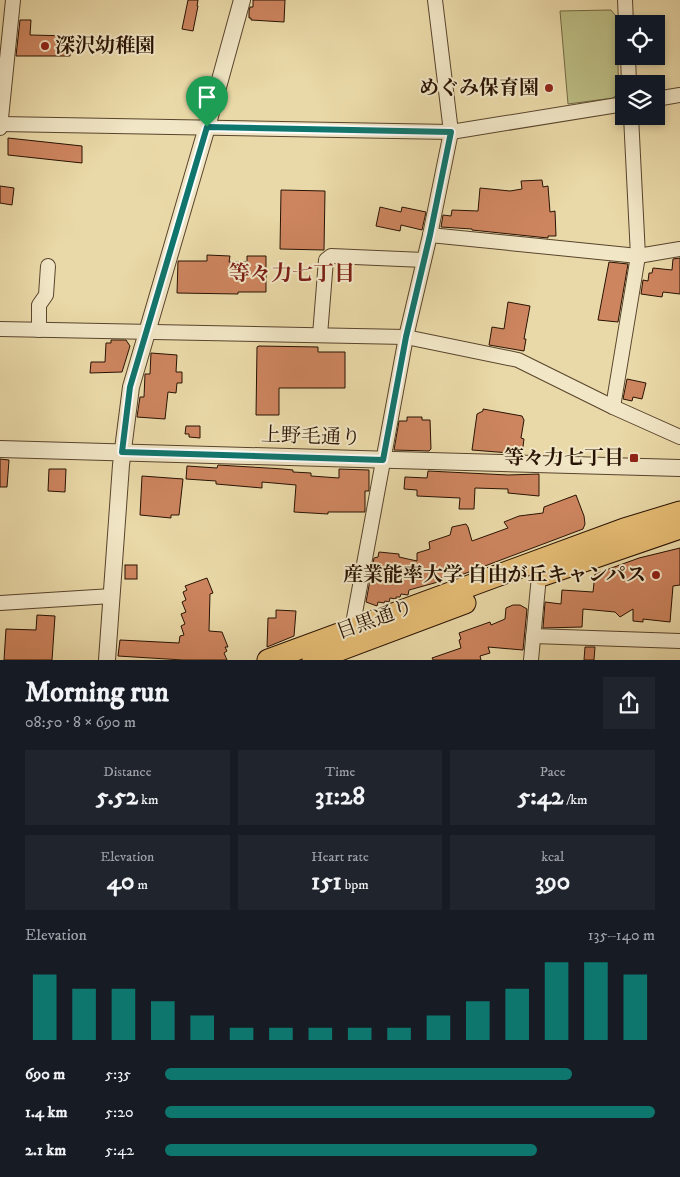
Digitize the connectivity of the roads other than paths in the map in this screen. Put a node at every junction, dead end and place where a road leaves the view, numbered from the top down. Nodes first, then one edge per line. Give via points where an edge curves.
1 (13, 0) edge
2 (242, 0) edge
3 (435, 0) edge
4 (625, 0) edge
5 (626, 15) edge
6 (680, 94) edge
7 (665, 97) edge
8 (615, 105) edge
9 (0, 124) edge
10 (631, 125) edge
11 (207, 127) junction
12 (0, 128) edge
13 (451, 132) junction
14 (430, 235) junction
15 (680, 249) edge
16 (638, 256) junction
17 (424, 260) junction
18 (48, 266) dead end
19 (0, 328) edge
20 (39, 330) junction
21 (147, 331) junction
22 (320, 335) junction
23 (406, 337) junction
24 (613, 408) junction
25 (680, 436) edge
26 (0, 449) edge
27 (122, 452) junction
28 (383, 460) junction
29 (680, 468) edge
30 (680, 512) edge
31 (680, 528) edge
32 (539, 576) junction
33 (112, 596) junction
34 (0, 603) edge
35 (352, 629) junction
36 (534, 636) junction
37 (680, 641) edge
38 (342, 654) edge
39 (107, 660) edge
40 (268, 660) edge
41 (313, 660) edge
42 (531, 660) edge

1 - 9 street
2 - 11 street
3 - 13 street
4 - 5 street
6 - 7 street
8 - 13 street
9 - 11 street
9 - 12 street
10 - 16 street
11 - 13 street
11 - 21 street
13 - 14 street
14 - 16 street
14 - 17 street
15 - 16 street
16 - 24 street
17 - 22 street via 330,256 326,260
17 - 23 street
18 - 20 street via 46,294 39,305
19 - 20 street
20 - 21 street
21 - 22 street
21 - 27 street via 130,387
22 - 23 street
23 - 24 street via 518,360
23 - 28 street
24 - 25 street
26 - 27 street, 上野毛通り
27 - 28 street, 上野毛通り
27 - 33 street
28 - 29 street, 上野毛通り
28 - 35 street
30 - 35 main road, 目黒通り
31 - 32 main road, 目黒通り
32 - 36 street
32 - 38 main road, 目黒通り
33 - 34 street
33 - 39 street
35 - 40 main road, 目黒通り
36 - 37 street
36 - 42 street
38 - 41 main road, 目黒通り

